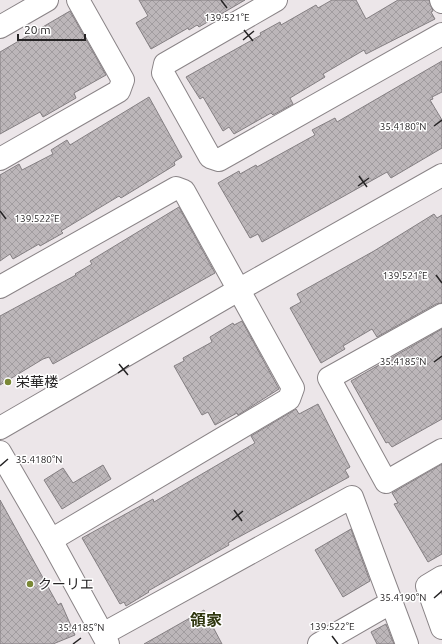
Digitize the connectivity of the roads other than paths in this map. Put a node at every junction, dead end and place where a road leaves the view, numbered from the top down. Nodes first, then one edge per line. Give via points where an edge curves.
1 (47, 0) edge
2 (78, 0) edge
3 (276, 0) edge
4 (0, 27) edge
5 (442, 34) edge
6 (0, 159) edge
7 (442, 175) edge
8 (0, 288) edge
9 (240, 289) junction
10 (442, 315) edge
11 (0, 428) edge
12 (442, 450) edge
13 (0, 452) edge
14 (51, 540) junction
15 (442, 577) edge
16 (392, 602) junction
17 (442, 628) edge
18 (105, 639) edge
19 (318, 644) edge
20 (407, 644) edge

1 - 4 street
2 - 6 street via 123,80 120,91
3 - 5 street via 165,64 163,73 210,157 219,160
7 - 9 street
8 - 9 street via 176,188 184,191
9 - 11 street
9 - 14 street via 293,388 289,399
10 - 12 street via 329,378 386,482
13 - 14 street
14 - 18 street
15 - 17 street via 427,586
16 - 18 street via 352,497
16 - 19 street
16 - 20 street

